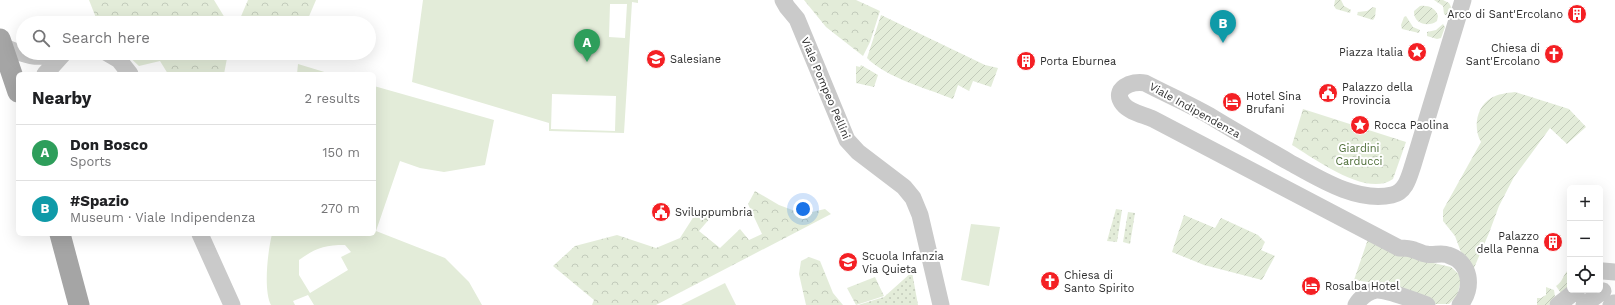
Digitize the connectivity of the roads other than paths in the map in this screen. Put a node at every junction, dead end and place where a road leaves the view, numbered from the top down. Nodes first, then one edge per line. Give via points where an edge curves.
1 (783, 0) edge
2 (1463, 0) edge
3 (1, 42) edge
4 (16, 49) edge
5 (58, 60) edge
6 (119, 60) edge
7 (47, 72) edge
8 (128, 72) edge
9 (16, 86) edge
10 (61, 236) edge
11 (201, 236) edge
12 (1610, 287) edge
13 (1573, 293) edge
14 (940, 298) edge
15 (78, 299) edge
16 (232, 305) edge
17 (1356, 305) edge
18 (1427, 305) edge
19 (1460, 305) edge
20 (1558, 305) edge
21 (1584, 305) edge

1 - 14 street, Viale Pompeo Pellini via 798,19 847,140 858,152 904,187 913,198 920,215
2 - 19 street, Viale Indipendenza via 1414,165 1406,185 1392,195 1369,196 1333,186 1145,83 1127,84 1120,98 1128,109 1184,135 1399,248 1454,257 1466,270 1470,281 1466,297
3 - 4 street
3 - 9 main road
5 - 7 street
6 - 8 street
10 - 15 main road
11 - 16 street
12 - 21 street
13 - 20 street
17 - 18 street via 1365,295 1376,290

